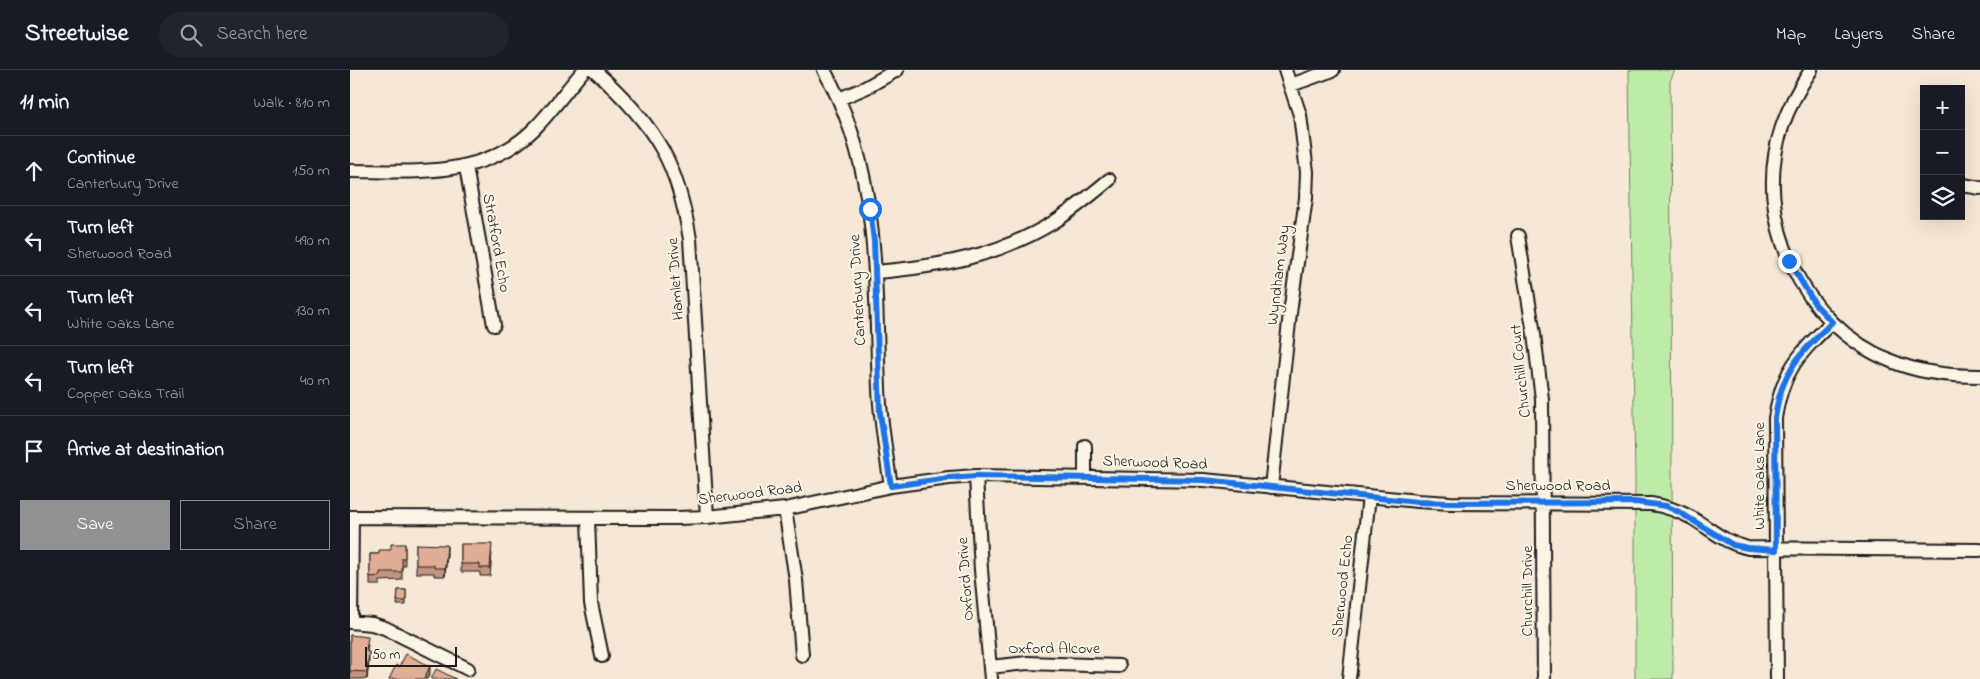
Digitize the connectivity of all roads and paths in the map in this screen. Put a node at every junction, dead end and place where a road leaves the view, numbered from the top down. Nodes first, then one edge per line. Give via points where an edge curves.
1 (584, 70) edge
2 (594, 70) edge
3 (824, 70) edge
4 (897, 70) edge
5 (1285, 70) edge
6 (1333, 70) edge
7 (1812, 70) edge
8 (1291, 85) junction
9 (839, 99) junction
10 (466, 167) junction
11 (350, 171) edge
12 (1109, 180) dead end
13 (1965, 185) edge
14 (1980, 188) edge
15 (1518, 236) dead end
16 (875, 272) junction
17 (1832, 322) junction
18 (494, 325) dead end
19 (1980, 376) edge
20 (1084, 446) dead end
21 (976, 476) junction
22 (1084, 478) junction
23 (891, 486) junction
24 (1271, 487) junction
25 (1369, 496) junction
26 (1544, 503) junction
27 (785, 509) junction
28 (351, 517) edge
29 (707, 517) junction
30 (588, 518) junction
31 (1776, 550) junction
32 (1980, 550) edge
33 (351, 622) edge
34 (802, 655) dead end
35 (602, 656) dead end
36 (1119, 666) dead end
37 (468, 669) dead end
38 (990, 673) edge
39 (1349, 679) edge
40 (1544, 679) edge
41 (1777, 679) edge

1 - 10 street via 534,129 511,148
2 - 29 street, Hamlet Drive via 633,108 664,151 685,208 690,238
3 - 9 street, Canterbury Drive
4 - 9 street
5 - 8 street, Wyndham Way
6 - 8 street
7 - 17 street via 1781,128 1772,189 1778,226 1789,261 1815,304
8 - 24 street, Wyndham Way via 1305,144 1306,198
9 - 16 street, Canterbury Drive via 865,178
10 - 11 street via 432,171
10 - 18 street, Stratford Echo
12 - 16 street via 1054,222 998,249 935,266
13 - 14 street
15 - 26 street, Churchill Court via 1542,399
16 - 23 street, Canterbury Drive via 879,389
17 - 19 street via 1851,339 1890,361 1928,372
17 - 31 street, White Oaks Lane via 1801,352 1791,367 1778,400 1775,418
20 - 22 street
21 - 22 street, Sherwood Road
21 - 23 street, Sherwood Road
21 - 38 street, Oxford Drive
22 - 24 street, Sherwood Road via 1204,480
23 - 27 street, Sherwood Road
24 - 25 street, Sherwood Road
25 - 26 street, Sherwood Road via 1450,503
25 - 39 street, Sherwood Echo
26 - 31 street, Sherwood Road via 1635,502 1666,506 1692,518 1733,545
26 - 40 street, Churchill Drive
27 - 29 street, Sherwood Road
27 - 34 street via 796,580
28 - 30 street, Sherwood Road
28 - 33 street
29 - 30 street, Sherwood Road
30 - 35 street via 590,603
31 - 32 street, Sherwood Road
31 - 41 street, White Oaks Lane
33 - 37 street via 385,628
36 - 38 street, Oxford Alcove via 1027,663

